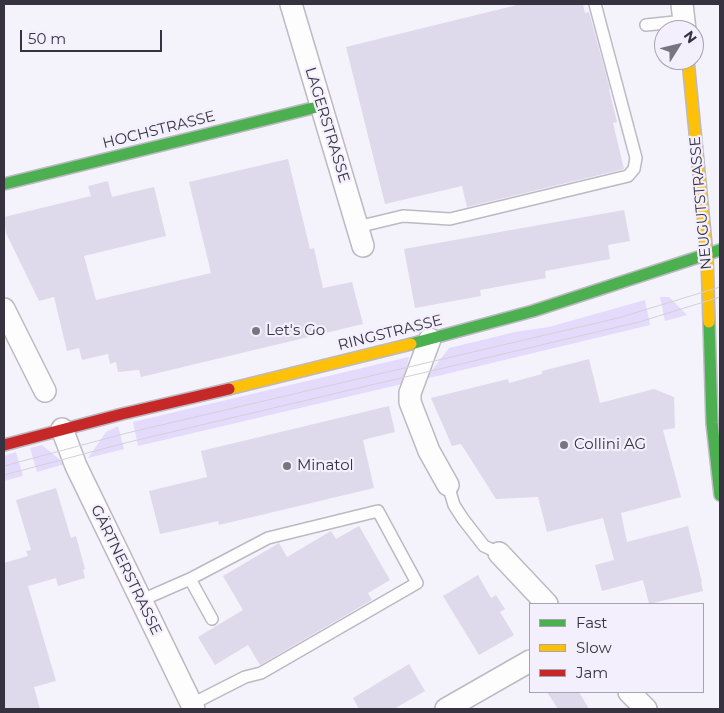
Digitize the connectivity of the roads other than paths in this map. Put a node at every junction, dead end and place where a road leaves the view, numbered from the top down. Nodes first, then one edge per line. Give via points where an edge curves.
1 (291, 4) edge
2 (595, 4) edge
3 (683, 18) edge
4 (646, 25) dead end
5 (689, 70) edge
6 (321, 106) junction
7 (4, 184) edge
8 (360, 236) joint
9 (720, 250) edge
10 (707, 256) junction
11 (4, 309) edge
12 (430, 339) junction
13 (45, 391) dead end
14 (62, 429) junction
15 (4, 445) edge
16 (448, 485) joint
17 (720, 495) edge
18 (499, 553) joint
19 (190, 579) junction
20 (142, 600) junction
21 (546, 603) edge
22 (212, 619) dead end
23 (529, 662) edge
24 (631, 693) edge
25 (193, 707) edge
26 (446, 709) edge
27 (646, 709) edge

1 - 6 street, LAGERSTRASSE
2 - 8 lane via 636,158 634,169 628,176 450,219 403,216
3 - 4 lane
5 - 10 street, NEUGUTSTRASSE
6 - 7 street, HOCHSTRASSE
6 - 8 street, LAGERSTRASSE
9 - 10 street, RINGSTRASSE
10 - 12 street, RINGSTRASSE
10 - 17 street, NEUGUTSTRASSE via 712,423
11 - 13 street
12 - 14 street, RINGSTRASSE
12 - 16 street via 410,393 410,402 429,451
14 - 15 street, RINGSTRASSE
14 - 20 street, GÄRTNERSTRASSE via 76,466
16 - 18 lane via 454,505 463,519 484,546
18 - 21 street
19 - 20 lane
19 - 22 lane
19 - 25 lane via 268,538 378,511 417,583 261,673 245,676
20 - 25 street, GÄRTNERSTRASSE
23 - 26 street
24 - 27 street

